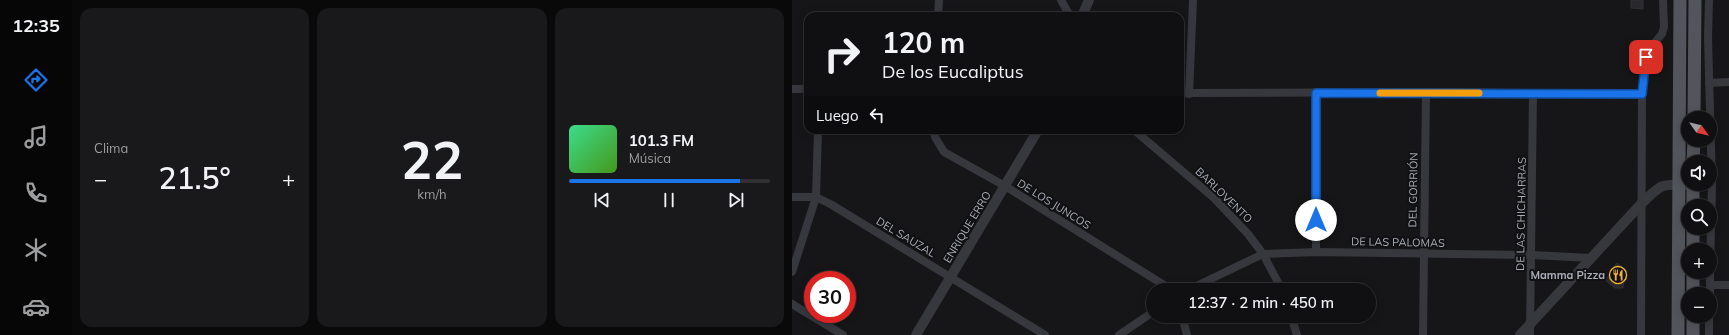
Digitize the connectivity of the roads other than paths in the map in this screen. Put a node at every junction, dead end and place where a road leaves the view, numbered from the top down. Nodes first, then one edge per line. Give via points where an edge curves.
1 (939, 0) edge
2 (1061, 0) edge
3 (1088, 0) edge
4 (1193, 0) edge
5 (1663, 0) edge
6 (1680, 0) edge
7 (1695, 0) edge
8 (1709, 0) edge
9 (938, 12) edge
10 (1068, 12) edge
11 (1084, 12) edge
12 (1695, 37) junction
13 (1708, 38) junction
14 (1729, 82) edge
15 (1709, 83) junction
16 (792, 89) edge
17 (804, 89) edge
18 (1426, 92) junction
19 (1184, 93) edge
20 (1316, 93) junction
21 (1533, 93) junction
22 (1642, 94) junction
23 (1694, 111) edge
24 (818, 134) edge
25 (935, 134) edge
26 (1036, 134) edge
27 (1139, 134) edge
28 (1679, 185) junction
29 (1005, 186) junction
30 (792, 197) edge
31 (816, 197) junction
32 (1642, 203) junction
33 (1711, 243) edge
34 (1316, 252) junction
35 (1423, 253) junction
36 (1263, 254) junction
37 (1532, 255) junction
38 (1592, 258) junction
39 (792, 272) edge
40 (951, 277) junction
41 (1710, 279) edge
42 (1161, 283) edge
43 (1203, 283) edge
44 (1278, 283) edge
45 (1729, 284) edge
46 (1710, 285) joint
47 (792, 304) edge
48 (1146, 317) edge
49 (1184, 323) edge
50 (1293, 323) edge
51 (1693, 323) edge
52 (1709, 323) edge
53 (1530, 330) edge
54 (843, 335) edge
55 (916, 335) edge
56 (1045, 335) edge
57 (1118, 335) edge
58 (1187, 335) edge
59 (1297, 335) edge
60 (1423, 335) edge
61 (1520, 335) edge
62 (1641, 335) edge
63 (1678, 335) edge
64 (1693, 335) edge
65 (1709, 335) edge

1 - 9 street
2 - 10 street
3 - 11 street
4 - 19 street
5 - 22 street via 1664,27 1646,57
6 - 28 main road
7 - 12 main road
8 - 13 street
12 - 13 street
12 - 23 main road
13 - 15 street
14 - 15 street
15 - 33 street
16 - 17 street
18 - 20 street
18 - 21 street
18 - 35 street, DEL GORRIÓN
19 - 20 street
20 - 34 street
21 - 22 street
21 - 37 street, DE LAS CHICHARRAS
22 - 32 street
24 - 31 street
25 - 29 street, DE LOS JUNCOS via 944,152
26 - 29 street, ENRIQUE ERRO
27 - 36 street, BARLOVENTO via 1214,198
28 - 32 street via 1661,186
28 - 63 main road
29 - 40 street, ENRIQUE ERRO
29 - 42 street, DE LOS JUNCOS
30 - 31 street, DEL SAUZAL
31 - 39 street
31 - 40 street, DEL SAUZAL
32 - 38 street
32 - 62 street
34 - 35 street, DE LAS PALOMAS
34 - 36 street, DE LAS PALOMAS
35 - 37 street, DE LAS PALOMAS
35 - 60 street, DEL GORRIÓN
36 - 43 street, DE LAS PALOMAS
36 - 44 street, BARLOVENTO
37 - 38 street, DE LAS PALOMAS
37 - 53 street, DE LAS CHICHARRAS
38 - 53 street
40 - 55 street, ENRIQUE ERRO
40 - 56 street, DEL SAUZAL
41 - 46 street
45 - 46 street
47 - 54 street
48 - 57 street
49 - 58 street
50 - 59 street
51 - 64 main road
52 - 65 street
53 - 61 street

